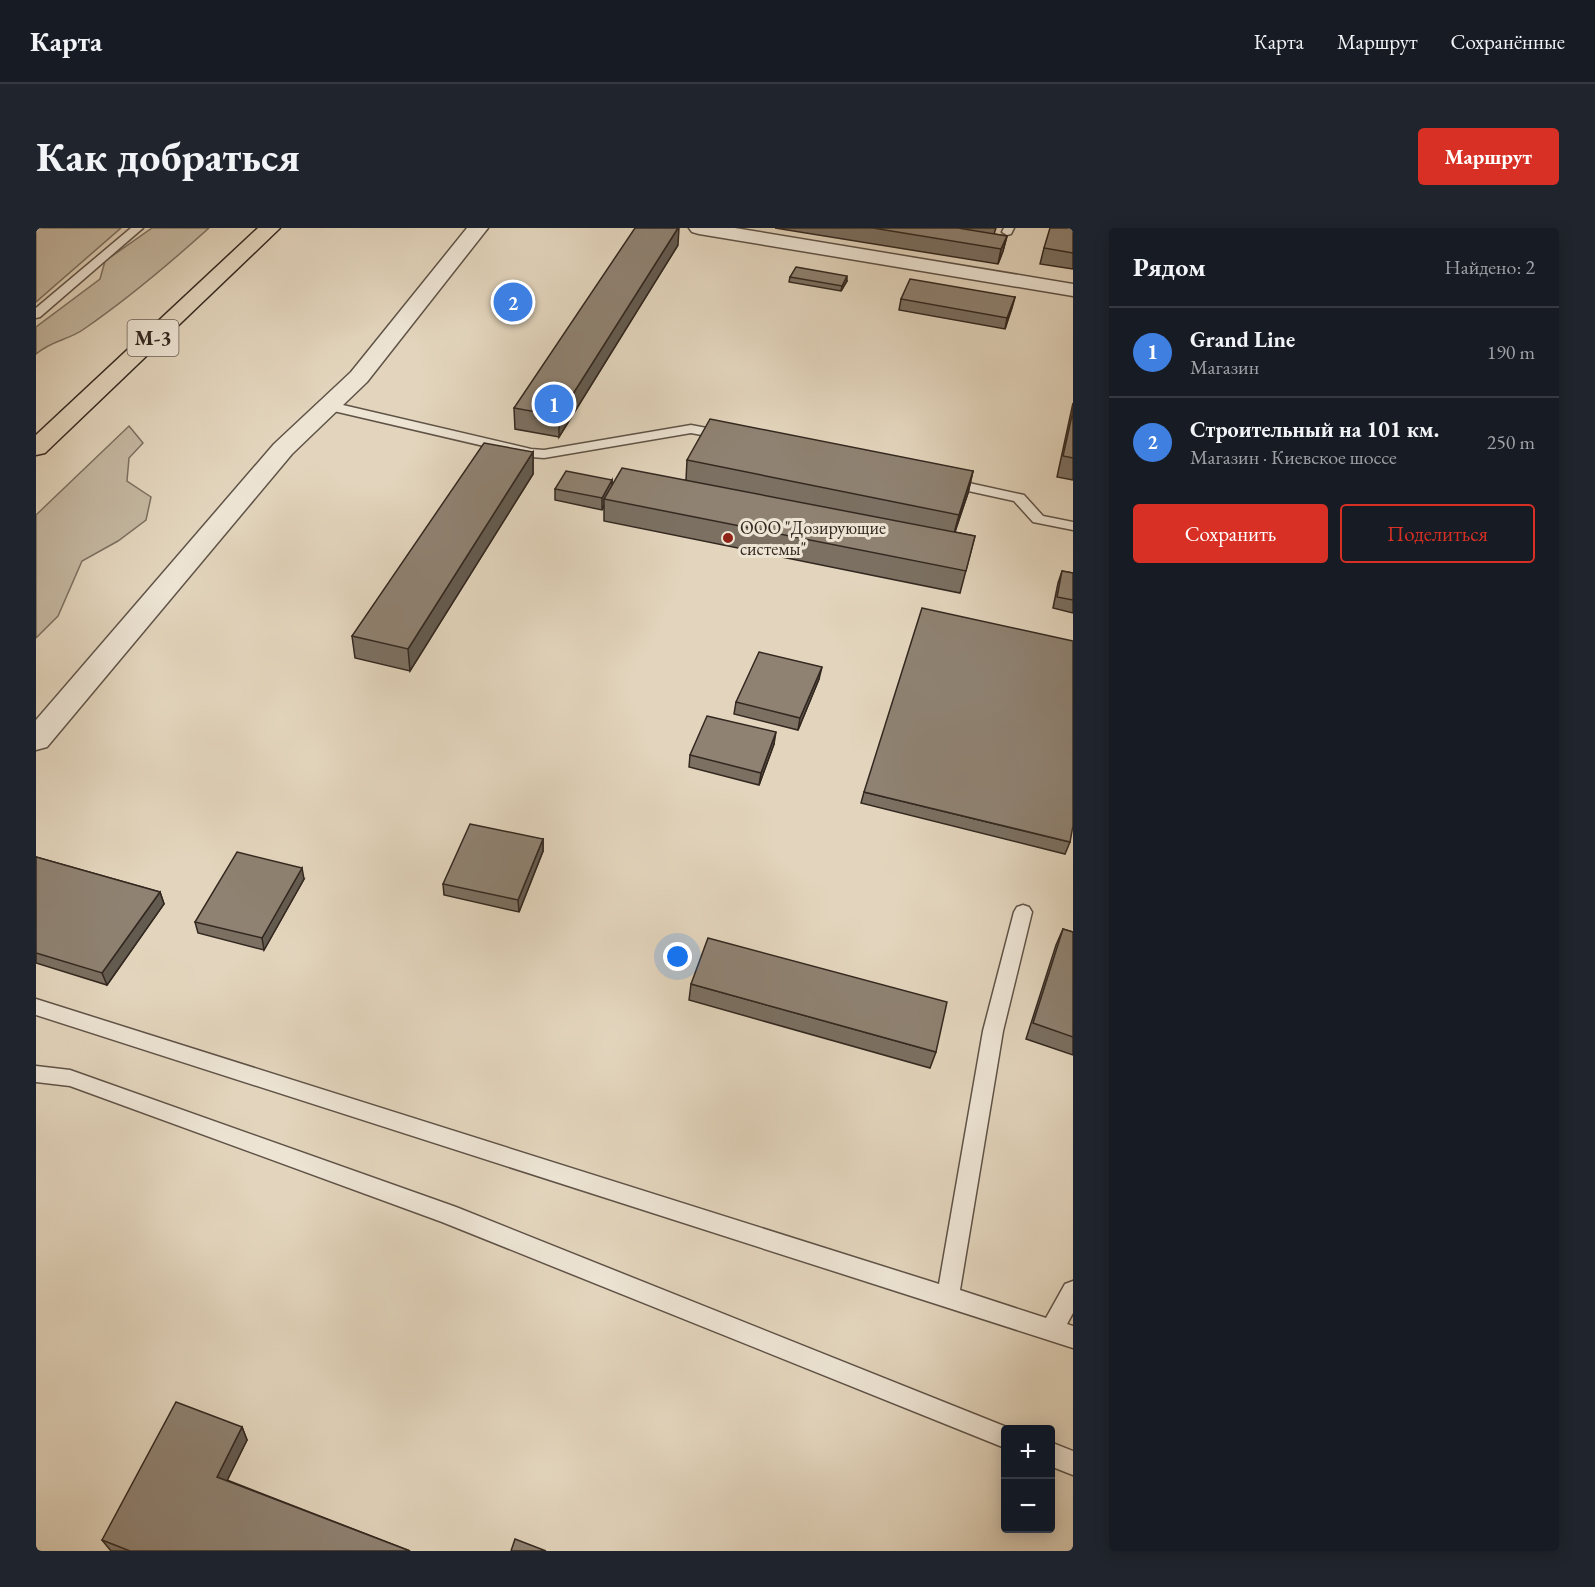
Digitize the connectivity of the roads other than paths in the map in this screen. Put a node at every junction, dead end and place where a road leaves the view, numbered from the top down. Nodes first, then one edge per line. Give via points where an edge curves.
1 (138, 228) edge
2 (270, 228) edge
3 (478, 228) edge
4 (699, 228) edge
5 (1073, 290) edge
6 (36, 314) edge
7 (330, 406) junction
8 (738, 438) edge
9 (36, 448) edge
10 (937, 481) edge
11 (1073, 526) edge
12 (36, 740) edge
13 (1023, 912) dead end
14 (36, 1007) edge
15 (36, 1074) edge
16 (1073, 1291) edge
17 (948, 1295) junction
18 (1051, 1330) junction
19 (1073, 1337) edge
20 (1001, 1434) edge
21 (1055, 1456) edge
22 (1073, 1463) edge

1 - 6 lane
2 - 9 highway, М-3
3 - 7 street
4 - 5 street
7 - 8 lane via 531,453 691,429
7 - 12 street via 283,449
10 - 11 lane via 1019,498 1038,519
13 - 17 lane via 993,1031
14 - 17 lane
15 - 20 lane via 70,1078 448,1214
16 - 18 lane
17 - 18 lane
18 - 19 lane
21 - 22 lane

